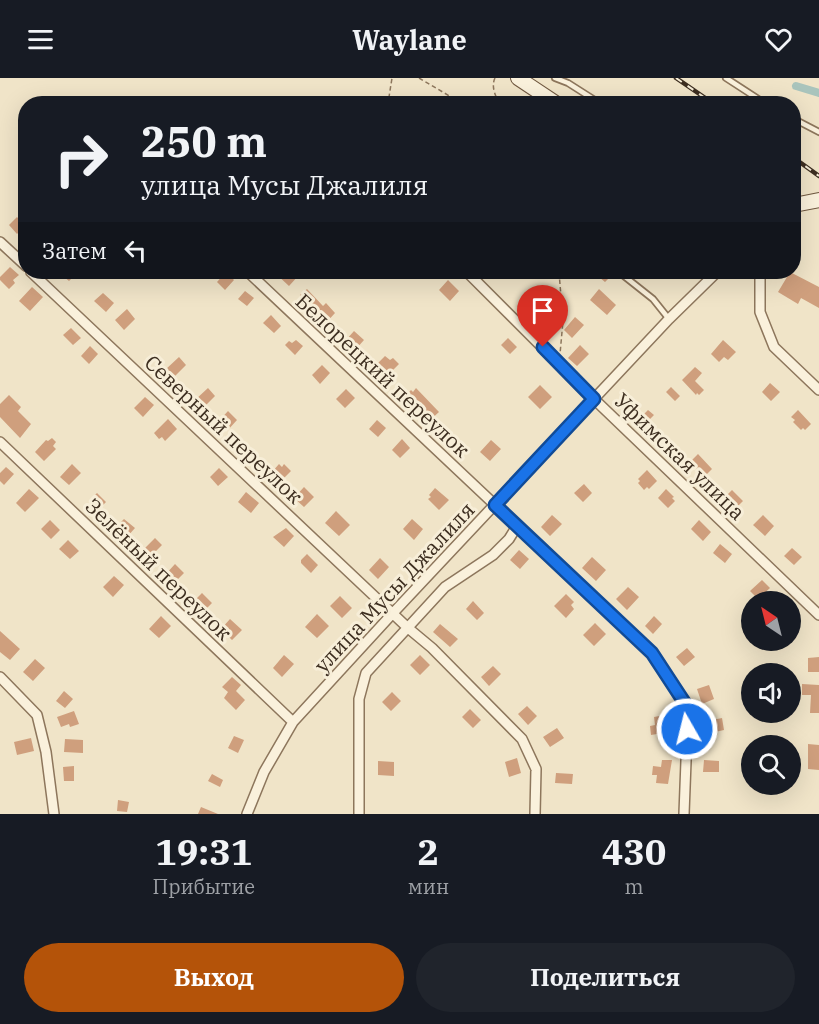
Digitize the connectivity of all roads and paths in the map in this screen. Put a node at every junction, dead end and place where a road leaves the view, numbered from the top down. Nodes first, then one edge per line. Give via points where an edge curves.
1 (392, 78) edge
2 (419, 78) edge
3 (495, 78) edge
4 (518, 78) edge
5 (555, 78) edge
6 (726, 78) edge
7 (389, 96) edge
8 (449, 96) edge
9 (497, 96) edge
10 (545, 96) edge
11 (588, 96) edge
12 (754, 96) edge
13 (801, 123) edge
14 (819, 132) edge
15 (819, 200) edge
16 (801, 204) edge
17 (0, 242) edge
18 (18, 259) edge
19 (38, 279) edge
20 (255, 279) edge
21 (474, 279) edge
22 (560, 279) edge
23 (629, 279) edge
24 (710, 279) edge
25 (760, 279) edge
26 (669, 319) junction
27 (560, 364) junction
28 (819, 390) edge
29 (594, 399) junction
30 (0, 442) edge
31 (495, 505) junction
32 (517, 526) junction
33 (393, 613) junction
34 (819, 615) edge
35 (408, 628) junction
36 (0, 677) edge
37 (293, 722) junction
38 (54, 814) edge
39 (247, 814) edge
40 (359, 814) edge
41 (535, 814) edge
42 (684, 814) edge

1 - 7 path
2 - 8 path
3 - 9 path
4 - 10 main road
5 - 11 lane
6 - 12 lane
13 - 14 lane
15 - 16 main road
17 - 18 street
19 - 33 street, Северный переулок
20 - 31 street, Белорецкий переулок
21 - 27 street, Уфимская улица
22 - 27 path via 563,321
23 - 26 lane
24 - 26 street, улица Мусы Джалиля
25 - 28 street via 760,312 774,347
26 - 29 street, улица Мусы Джалиля
27 - 29 street, Уфимская улица
29 - 31 street, улица Мусы Джалиля
29 - 34 street, Уфимская улица
30 - 37 street, Зелёный переулок
31 - 32 street, Белорецкий переулок
31 - 33 street, улица Мусы Джалиля
32 - 35 street via 493,555 445,587
32 - 42 street, Белорецкий переулок via 652,653 688,708
33 - 35 street, Северный переулок
33 - 37 street, улица Мусы Джалиля
35 - 40 street via 366,673 359,699
35 - 41 street, Северный переулок via 522,739 536,769
36 - 38 street via 36,715 46,753
37 - 39 street, улица Мусы Джалиля via 264,772

